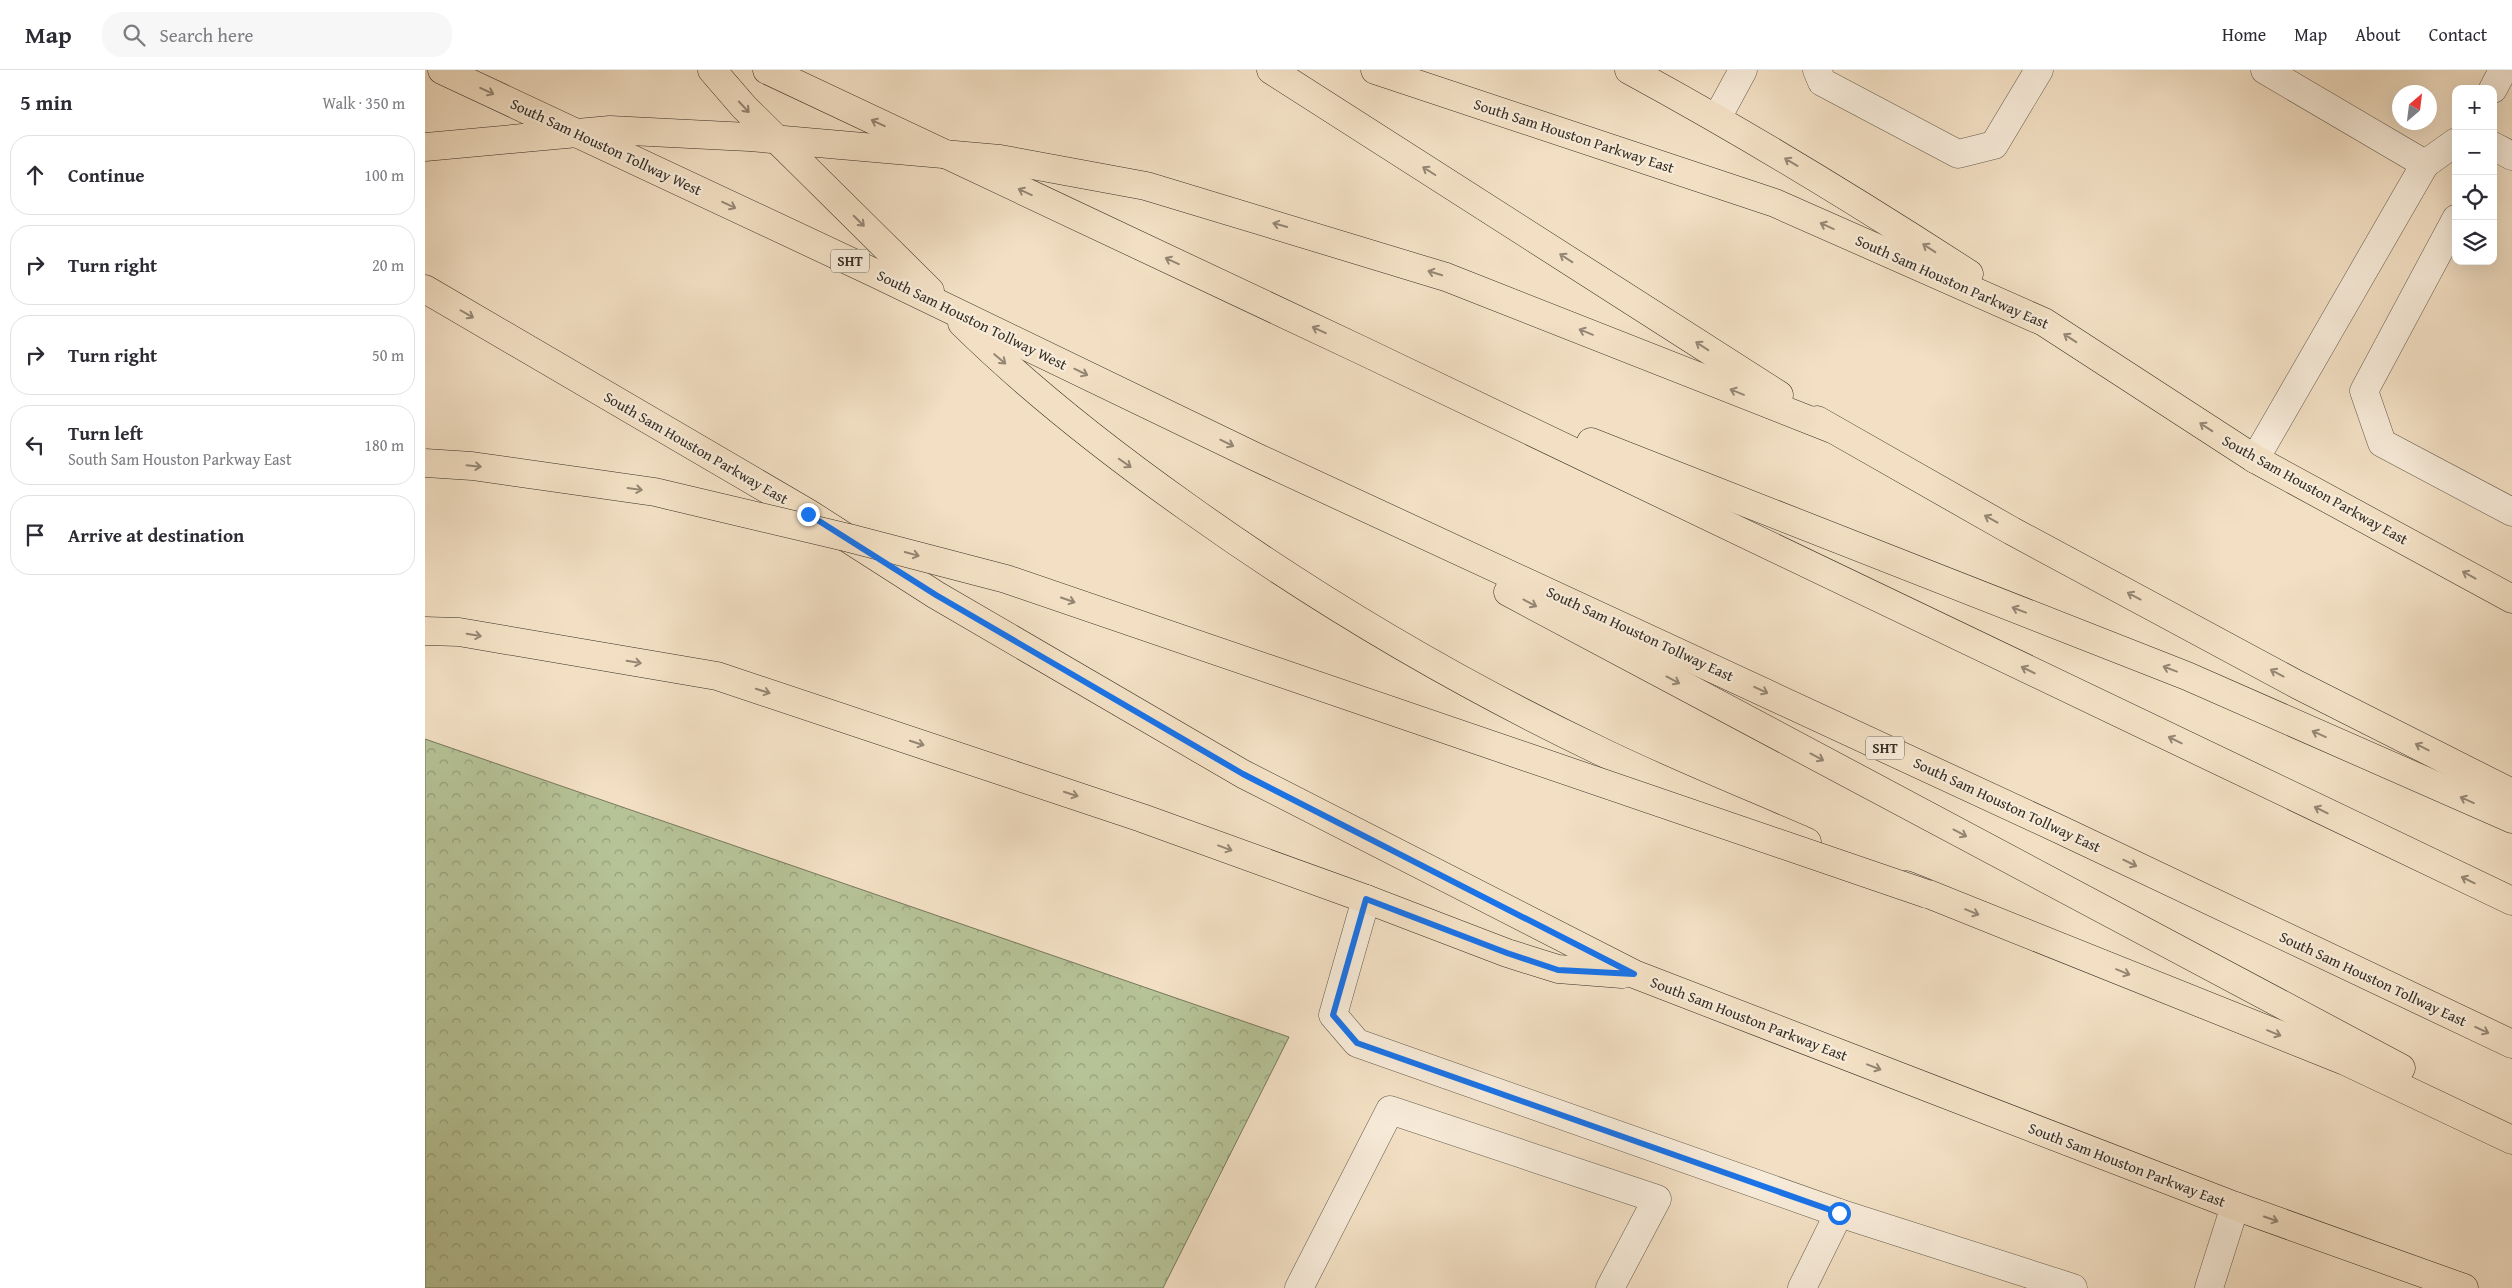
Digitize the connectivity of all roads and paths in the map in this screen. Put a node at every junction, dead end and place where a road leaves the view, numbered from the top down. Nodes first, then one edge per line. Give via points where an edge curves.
1 (442, 70) edge
2 (712, 70) edge
3 (767, 70) edge
4 (1271, 70) edge
5 (1375, 70) edge
6 (1629, 70) edge
7 (1743, 70) edge
8 (1817, 70) edge
9 (2039, 70) edge
10 (2265, 70) edge
11 (2503, 70) edge
12 (2495, 85) edge
13 (1717, 118) junction
14 (2452, 145) edge
15 (425, 147) edge
16 (2425, 164) junction
17 (2455, 220) edge
18 (425, 289) edge
19 (2044, 322) junction
20 (1370, 354) junction
21 (1832, 429) junction
22 (1256, 457) junction
23 (2255, 459) junction
24 (425, 463) edge
25 (2512, 512) edge
26 (2512, 599) edge
27 (425, 631) edge
28 (2512, 793) edge
29 (2512, 820) edge
30 (1927, 894) junction
31 (1366, 899) junction
32 (2512, 901) edge
33 (1634, 974) junction
34 (2512, 1044) edge
35 (2512, 1126) edge
36 (2512, 1140) edge
37 (2235, 1206) junction
38 (1839, 1213) junction
39 (1299, 1288) edge
40 (1610, 1288) edge
41 (1802, 1288) edge
42 (2073, 1288) edge
43 (2209, 1288) edge
44 (2464, 1288) edge

1 -> 22 main road, South Sam Houston Tollway West / SHT via 877,274
2 -> 30 main road, bridge via 743,107 991,352 1117,457 1256,557 1413,654 1601,751
20 -> 3 main road
21 -> 4 main road
19 -> 5 main road, South Sam Houston Parkway East via 1775,203
6 - 13 main road
7 - 13 lane
8 - 9 lane via 1822,82 1958,154 1994,145
10 - 16 lane
11 - 12 lane
19 -> 13 main road via 1858,203
14 - 16 lane
21 -> 15 main road via 1446,277 1146,186 1000,159 739,137 610,130
16 - 23 lane
17 - 25 lane via 2364,391 2382,443
18 -> 33 main road, South Sam Houston Parkway East via 808,514 936,595 1243,774
23 -> 19 main road, South Sam Houston Parkway East
29 -> 20 main road via 2187,676
32 -> 20 main road
28 -> 21 main road via 2298,684 2012,531
22 -> 34 main road, South Sam Houston Tollway East / SHT via 2061,830
22 -> 35 main road
26 -> 23 main road, South Sam Houston Parkway East
24 -> 30 main road, bridge via 472,466 655,492 1006,579
27 -> 31 main road via 459,632 717,676 1142,818
30 -> 36 main road via 2345,1061
31 - 33 main road via 1558,970
31 - 38 lane via 1333,1015 1357,1043
33 -> 37 main road, South Sam Houston Parkway East
37 - 43 lane
37 -> 44 main road, South Sam Houston Parkway East
38 - 41 lane
38 - 42 lane
39 - 40 lane via 1390,1110 1657,1199

